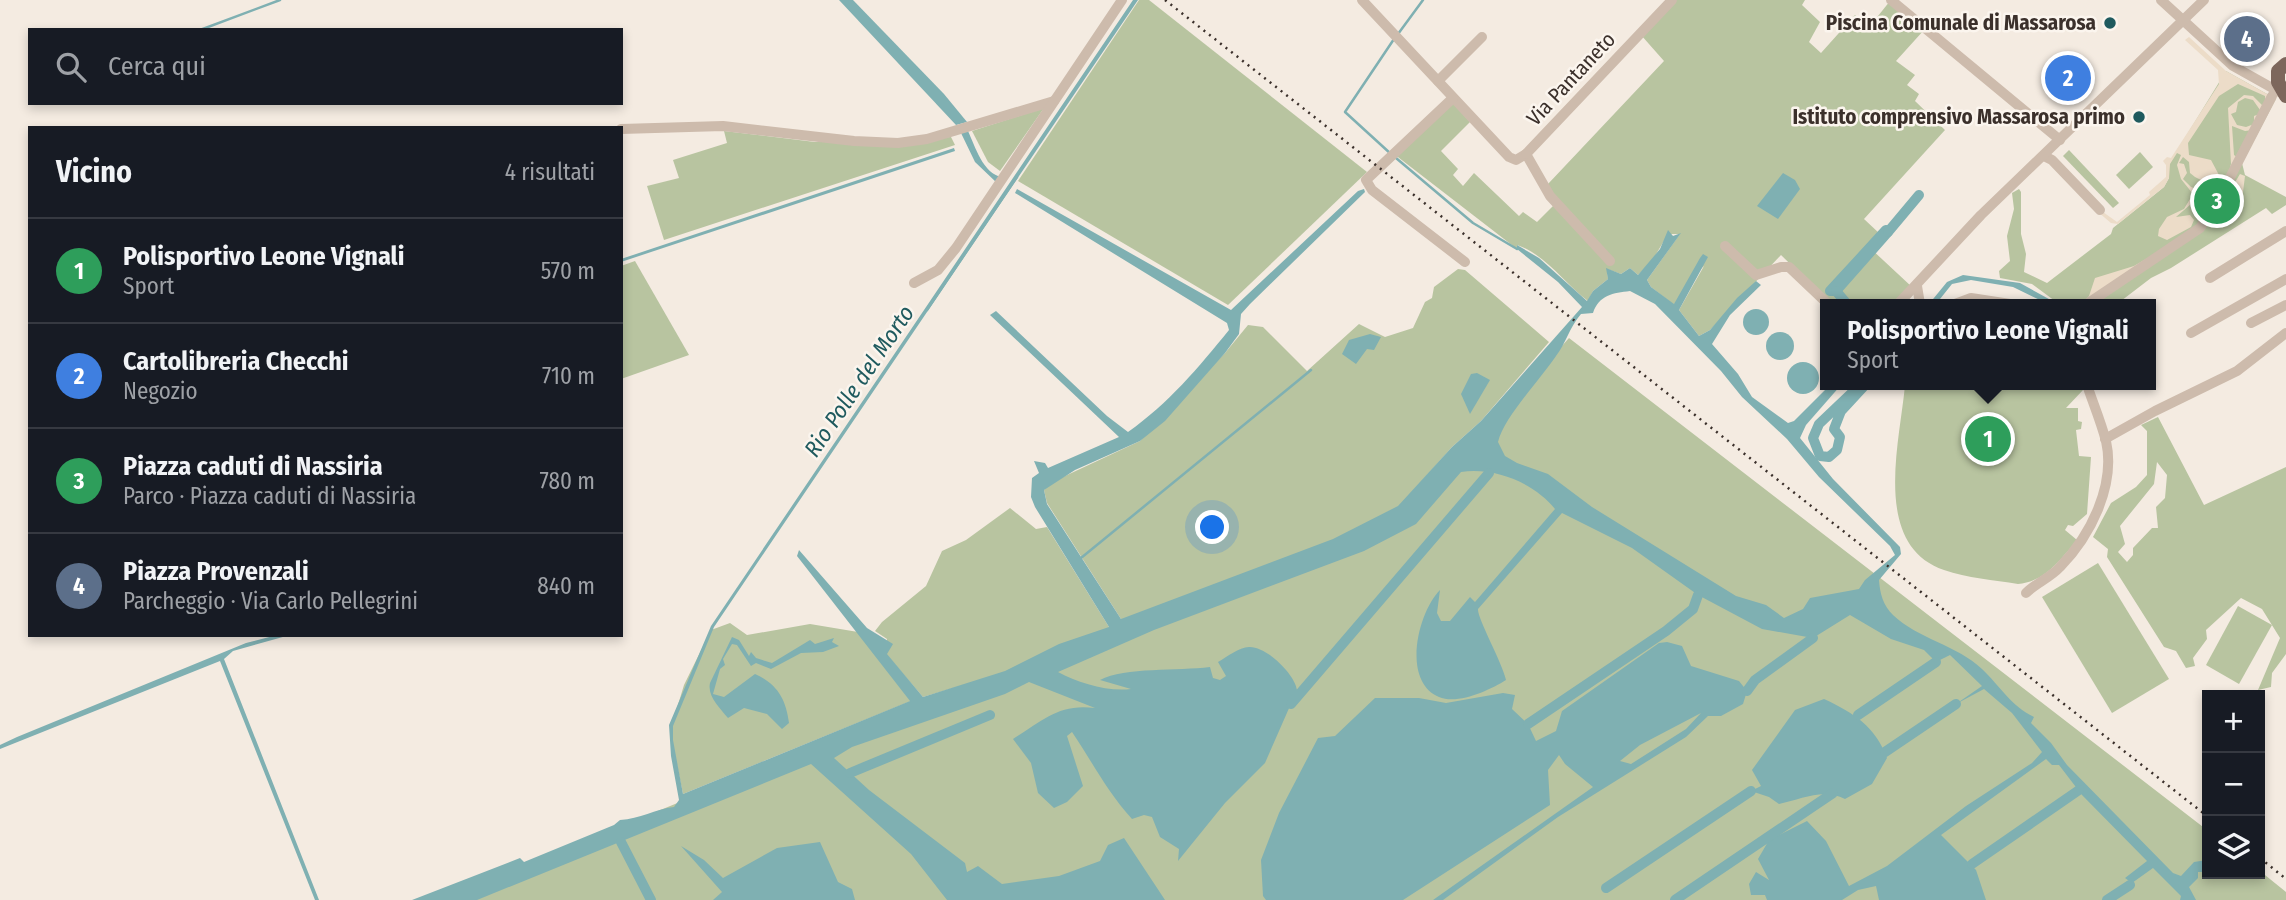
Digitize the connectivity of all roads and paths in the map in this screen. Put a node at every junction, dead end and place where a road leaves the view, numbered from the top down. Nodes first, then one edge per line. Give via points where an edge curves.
1 (1122, 0) edge
2 (1362, 0) edge
3 (1672, 0) edge
4 (1891, 0) edge
5 (2161, 0) edge
6 (2204, 0) edge
7 (2182, 22) junction
8 (1482, 37) dead end
9 (2286, 64) edge
10 (1438, 82) junction
11 (2281, 96) edge
12 (1453, 98) junction
13 (1054, 101) junction
14 (623, 129) edge
15 (2060, 140) junction
16 (1526, 154) junction
17 (2044, 156) junction
18 (2100, 210) dead end
19 (2286, 232) edge
20 (1725, 246) dead end
21 (1610, 261) dead end
22 (1465, 262) dead end
23 (2210, 278) dead end
24 (2286, 279) edge
25 (914, 283) dead end
26 (1917, 286) junction
27 (1823, 299) edge
28 (1903, 299) edge
29 (1919, 299) edge
30 (2094, 299) edge
31 (2286, 305) edge
32 (2251, 323) dead end
33 (2286, 332) edge
34 (2190, 333) dead end
35 (2286, 338) edge
36 (2273, 340) junction
37 (2089, 390) edge
38 (2105, 439) junction
39 (2026, 593) dead end

1 - 13 street
2 - 10 street
3 - 16 street, Via Pantaneto
4 - 15 street
5 - 7 street
6 - 7 street
7 - 11 street via 2233,66
7 - 15 street
8 - 10 street
9 - 11 main road via 2278,71
10 - 12 street
11 - 30 street via 2200,228
12 - 16 street via 1509,157 1516,160
12 - 22 street via 1366,180 1371,190
13 - 14 street via 927,139 898,143 723,125
13 - 25 street via 956,248 938,270
15 - 17 street
16 - 21 street via 1550,196
17 - 18 street
17 - 26 street via 1981,215
19 - 23 street
20 - 27 street via 1756,275 1789,267
24 - 34 street
26 - 28 street
26 - 29 street
31 - 32 street
33 - 36 street
35 - 36 street
36 - 38 street via 2237,371
37 - 38 street
38 - 39 street via 2103,491 2094,521 2060,568

